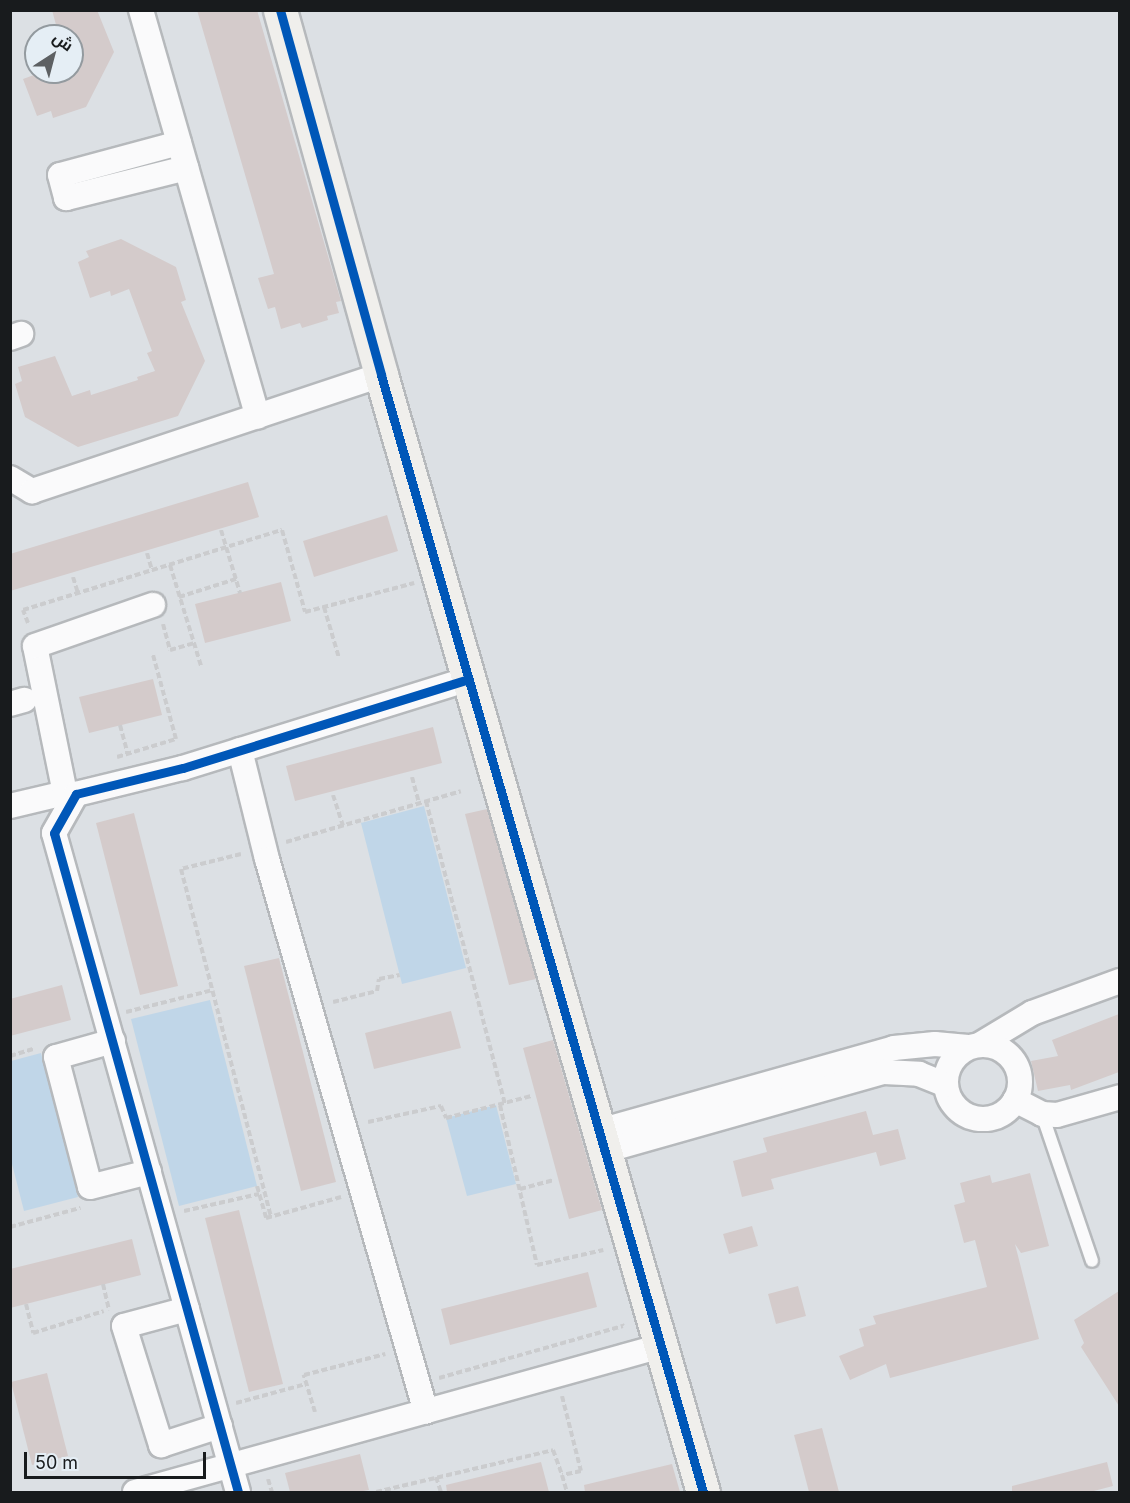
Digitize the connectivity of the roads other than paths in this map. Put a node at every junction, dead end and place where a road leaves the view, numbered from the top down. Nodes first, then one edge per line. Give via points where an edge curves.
1 (141, 10) edge
2 (280, 10) edge
3 (179, 143) junction
4 (186, 168) junction
5 (381, 375) junction
6 (258, 417) junction
7 (10, 478) edge
8 (153, 605) road end
9 (468, 679) junction
10 (240, 750) junction
11 (67, 800) junction
12 (10, 806) edge
13 (1119, 981) edge
14 (121, 1032) junction
15 (974, 1046) junction
16 (946, 1085) junction
17 (1119, 1097) edge
18 (1015, 1100) junction
19 (1042, 1114) junction
20 (602, 1141) junction
21 (149, 1172) junction
22 (1092, 1261) dead end
23 (187, 1309) junction
24 (661, 1346) junction
25 (426, 1412) junction
26 (220, 1426) junction
27 (231, 1466) junction
28 (135, 1492) edge
29 (238, 1492) edge
30 (703, 1492) edge

1 - 3 street
2 - 5 street
3 - 4 street
3 - 4 street via 60,175 66,198
4 - 6 street
5 - 6 street
5 - 9 street
6 - 7 street via 32,491
8 - 11 street via 35,646
9 - 10 street
9 - 20 street
10 - 11 street via 76,794
10 - 25 street via 267,858
11 - 12 street
11 - 14 street via 54,832
13 - 15 street via 1032,1013
14 - 21 street
14 - 21 street via 56,1057 90,1187
15 - 16 street via 951,1063
15 - 18 street via 1002,1050 1011,1057 1020,1078
15 - 20 street via 894,1048
16 - 18 street via 955,1106 975,1118 998,1115
16 - 20 street via 919,1074 884,1072
17 - 19 street via 1071,1113
18 - 19 street
19 - 22 lane
20 - 24 street
21 - 23 street
23 - 26 street
23 - 26 street via 124,1326 161,1445
24 - 25 street
24 - 30 street
25 - 27 street
26 - 27 street
27 - 28 street
27 - 29 street

